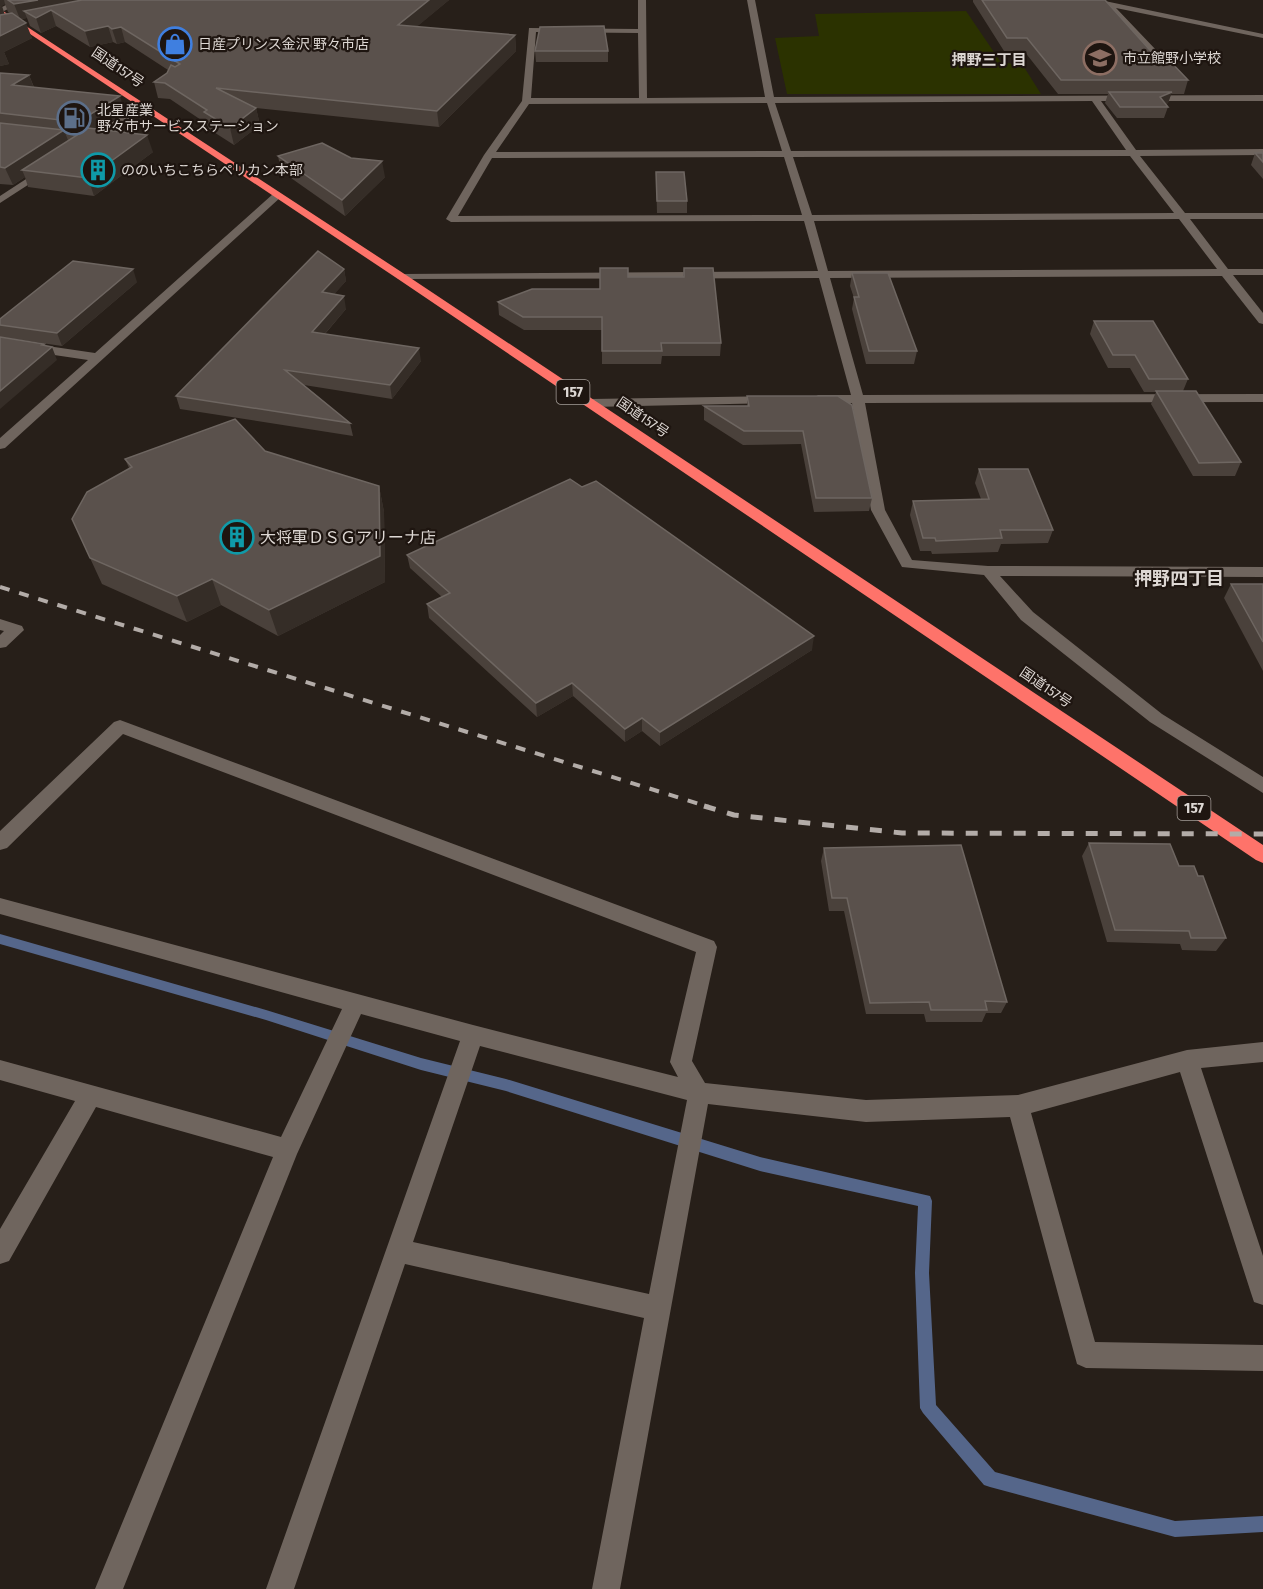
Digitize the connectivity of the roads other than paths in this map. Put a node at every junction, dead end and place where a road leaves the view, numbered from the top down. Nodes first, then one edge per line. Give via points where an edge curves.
1 (22, 0) edge
2 (642, 0) edge
3 (751, 0) edge
4 (1092, 0) edge
5 (1108, 4) junction
6 (0, 11) edge
7 (642, 31) junction
8 (1243, 32) junction
9 (1263, 36) edge
10 (1256, 44) dead end
11 (1180, 81) edge
12 (1189, 90) edge
13 (1263, 98) edge
14 (1095, 99) junction
15 (1197, 99) junction
16 (770, 100) junction
17 (526, 101) junction
18 (643, 101) junction
19 (147, 108) junction
20 (76, 147) edge
21 (1263, 152) edge
22 (787, 153) junction
23 (1132, 153) junction
24 (489, 155) junction
25 (58, 162) edge
26 (0, 191) edge
27 (12, 192) junction
28 (277, 196) junction
29 (0, 200) edge
30 (1181, 216) junction
31 (1263, 216) edge
32 (808, 218) junction
33 (1224, 272) junction
34 (1263, 272) edge
35 (823, 274) junction
36 (402, 277) junction
37 (1263, 321) edge
38 (0, 343) edge
39 (95, 357) junction
40 (858, 398) junction
41 (1263, 398) edge
42 (591, 403) junction
43 (0, 445) edge
44 (988, 571) junction
45 (1263, 572) edge
46 (0, 624) edge
47 (0, 643) edge
48 (1263, 786) edge
49 (0, 843) edge
50 (1263, 855) edge
51 (0, 906) edge
52 (356, 1002) junction
53 (473, 1035) junction
54 (1263, 1052) edge
55 (1187, 1060) junction
56 (0, 1070) edge
57 (699, 1093) junction
58 (90, 1097) junction
59 (1018, 1106) junction
60 (287, 1150) junction
61 (397, 1250) junction
62 (0, 1252) edge
63 (1263, 1293) edge
64 (658, 1309) junction
65 (1263, 1358) edge
66 (109, 1589) edge
67 (280, 1589) edge
68 (606, 1589) edge

1 - 6 street
2 - 7 street
3 - 16 street
4 - 5 street
5 - 8 street
5 - 11 street
6 - 19 highway, 国道157号 / 157
7 - 17 street via 532,30
7 - 18 street
8 - 9 street
8 - 10 street
12 - 15 street
13 - 15 street
14 - 15 street
14 - 16 street
14 - 23 street
16 - 18 street
16 - 22 street
17 - 18 street
17 - 24 street
19 - 20 street
19 - 28 highway, 国道157号 / 157
21 - 23 street
22 - 23 street
22 - 24 street
22 - 32 street
23 - 30 street
24 - 32 street via 451,219
25 - 27 street
26 - 27 street
27 - 29 street
28 - 36 highway, 国道157号 / 157
28 - 39 street
30 - 31 street
30 - 32 street
30 - 33 street
32 - 35 street
33 - 34 street
33 - 35 street
33 - 37 street
35 - 36 street
35 - 40 street
36 - 42 highway, 国道157号 / 157
38 - 39 street
39 - 43 street
40 - 41 street
40 - 42 street
40 - 44 street via 878,510 907,564
42 - 50 highway, 国道157号 / 157
44 - 45 street
44 - 48 street via 1027,616 1156,718
46 - 47 street via 16,630
49 - 57 street via 120,726 706,947 681,1062
51 - 52 street
52 - 53 street
52 - 60 street
53 - 57 street
53 - 61 street
54 - 55 street
55 - 59 street
55 - 63 street
56 - 58 street
57 - 59 street via 866,1112
57 - 64 street
58 - 60 street
58 - 62 street
59 - 65 street via 1086,1355
60 - 66 street
61 - 64 street
61 - 67 street
64 - 68 street

